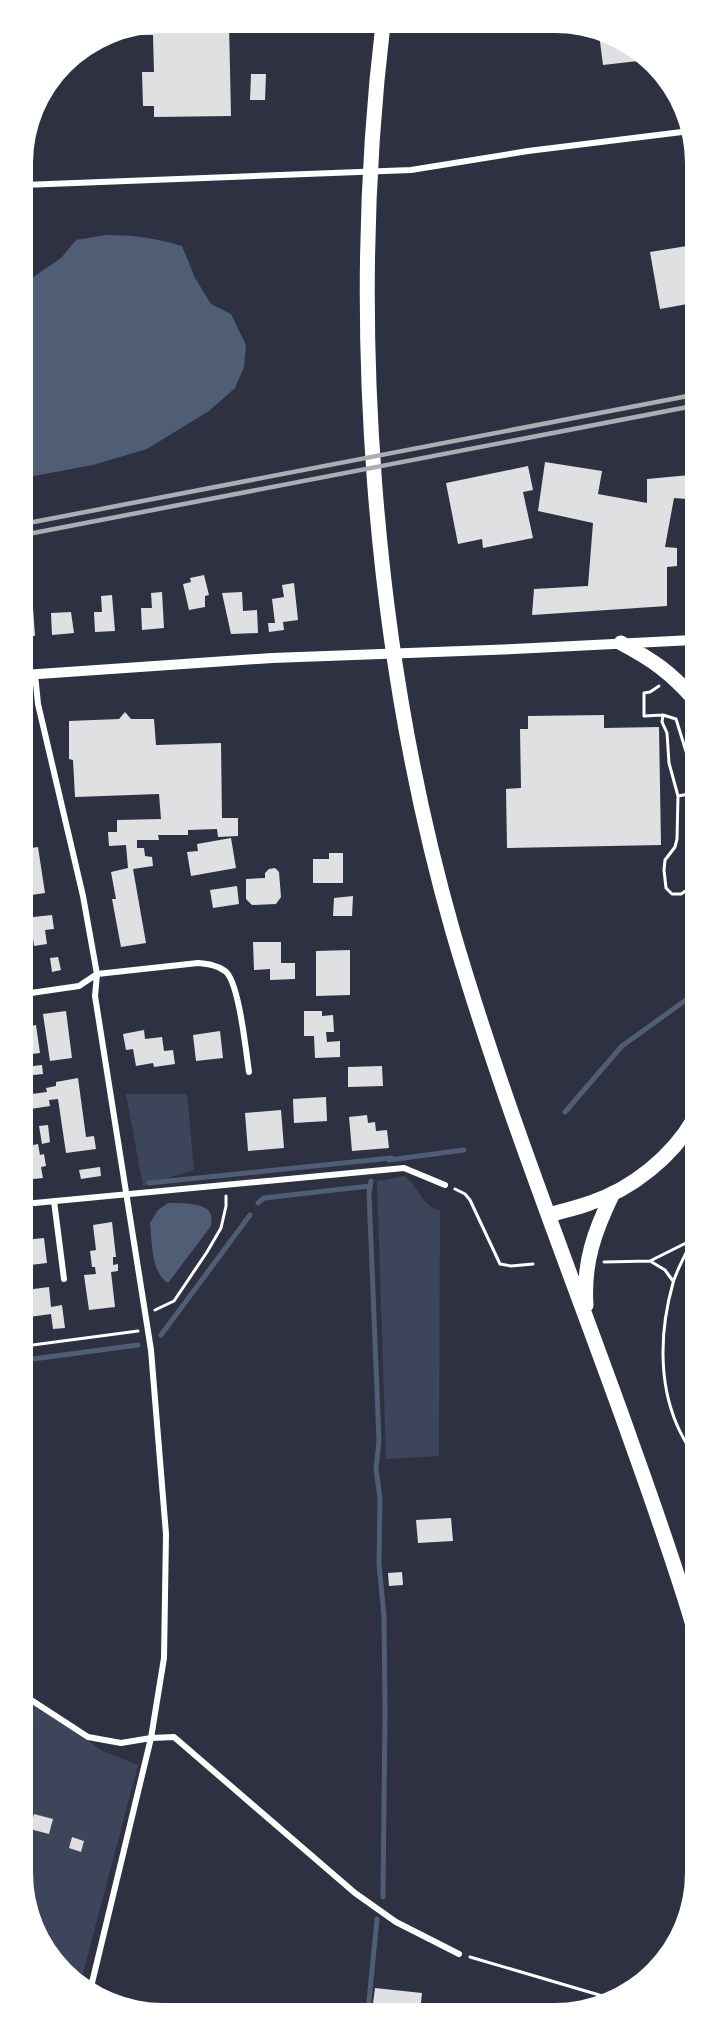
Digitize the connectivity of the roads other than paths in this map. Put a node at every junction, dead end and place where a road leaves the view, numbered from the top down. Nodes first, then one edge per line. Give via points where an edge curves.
1 (382, 33) edge
2 (681, 132) edge
3 (33, 185) edge
4 (685, 640) edge
5 (621, 643) junction
6 (33, 674) edge
7 (33, 687) edge
8 (685, 689) edge
9 (97, 974) junction
10 (33, 993) edge
11 (249, 1072) dead end
12 (685, 1133) edge
13 (445, 1185) road end
14 (613, 1192) junction
15 (127, 1195) junction
16 (54, 1201) junction
17 (33, 1203) edge
18 (549, 1215) junction
19 (64, 1280) dead end
20 (588, 1322) junction
21 (685, 1600) edge
22 (33, 1701) edge
23 (151, 1738) junction
24 (459, 1954) road end
25 (92, 1982) edge

1 - 18 main road via 368,244 371,400 387,597 403,709 428,834 453,931
2 - 3 street via 411,170
4 - 5 street
5 - 6 street via 272,658
5 - 8 main road via 650,658
7 - 9 street via 83,896
9 - 10 street via 79,986
9 - 11 street via 198,963 226,971 234,984
9 - 15 street via 95,996
12 - 14 main road via 666,1155
13 - 15 street via 404,1168
14 - 18 main road
14 - 20 main road via 589,1253 585,1285
15 - 16 street
15 - 23 street via 148,1330 166,1534 164,1658
16 - 17 street
16 - 19 street
18 - 20 main road
20 - 21 main road
22 - 23 street via 88,1737 122,1743
23 - 24 street via 174,1737 355,1893 396,1922
23 - 25 street

